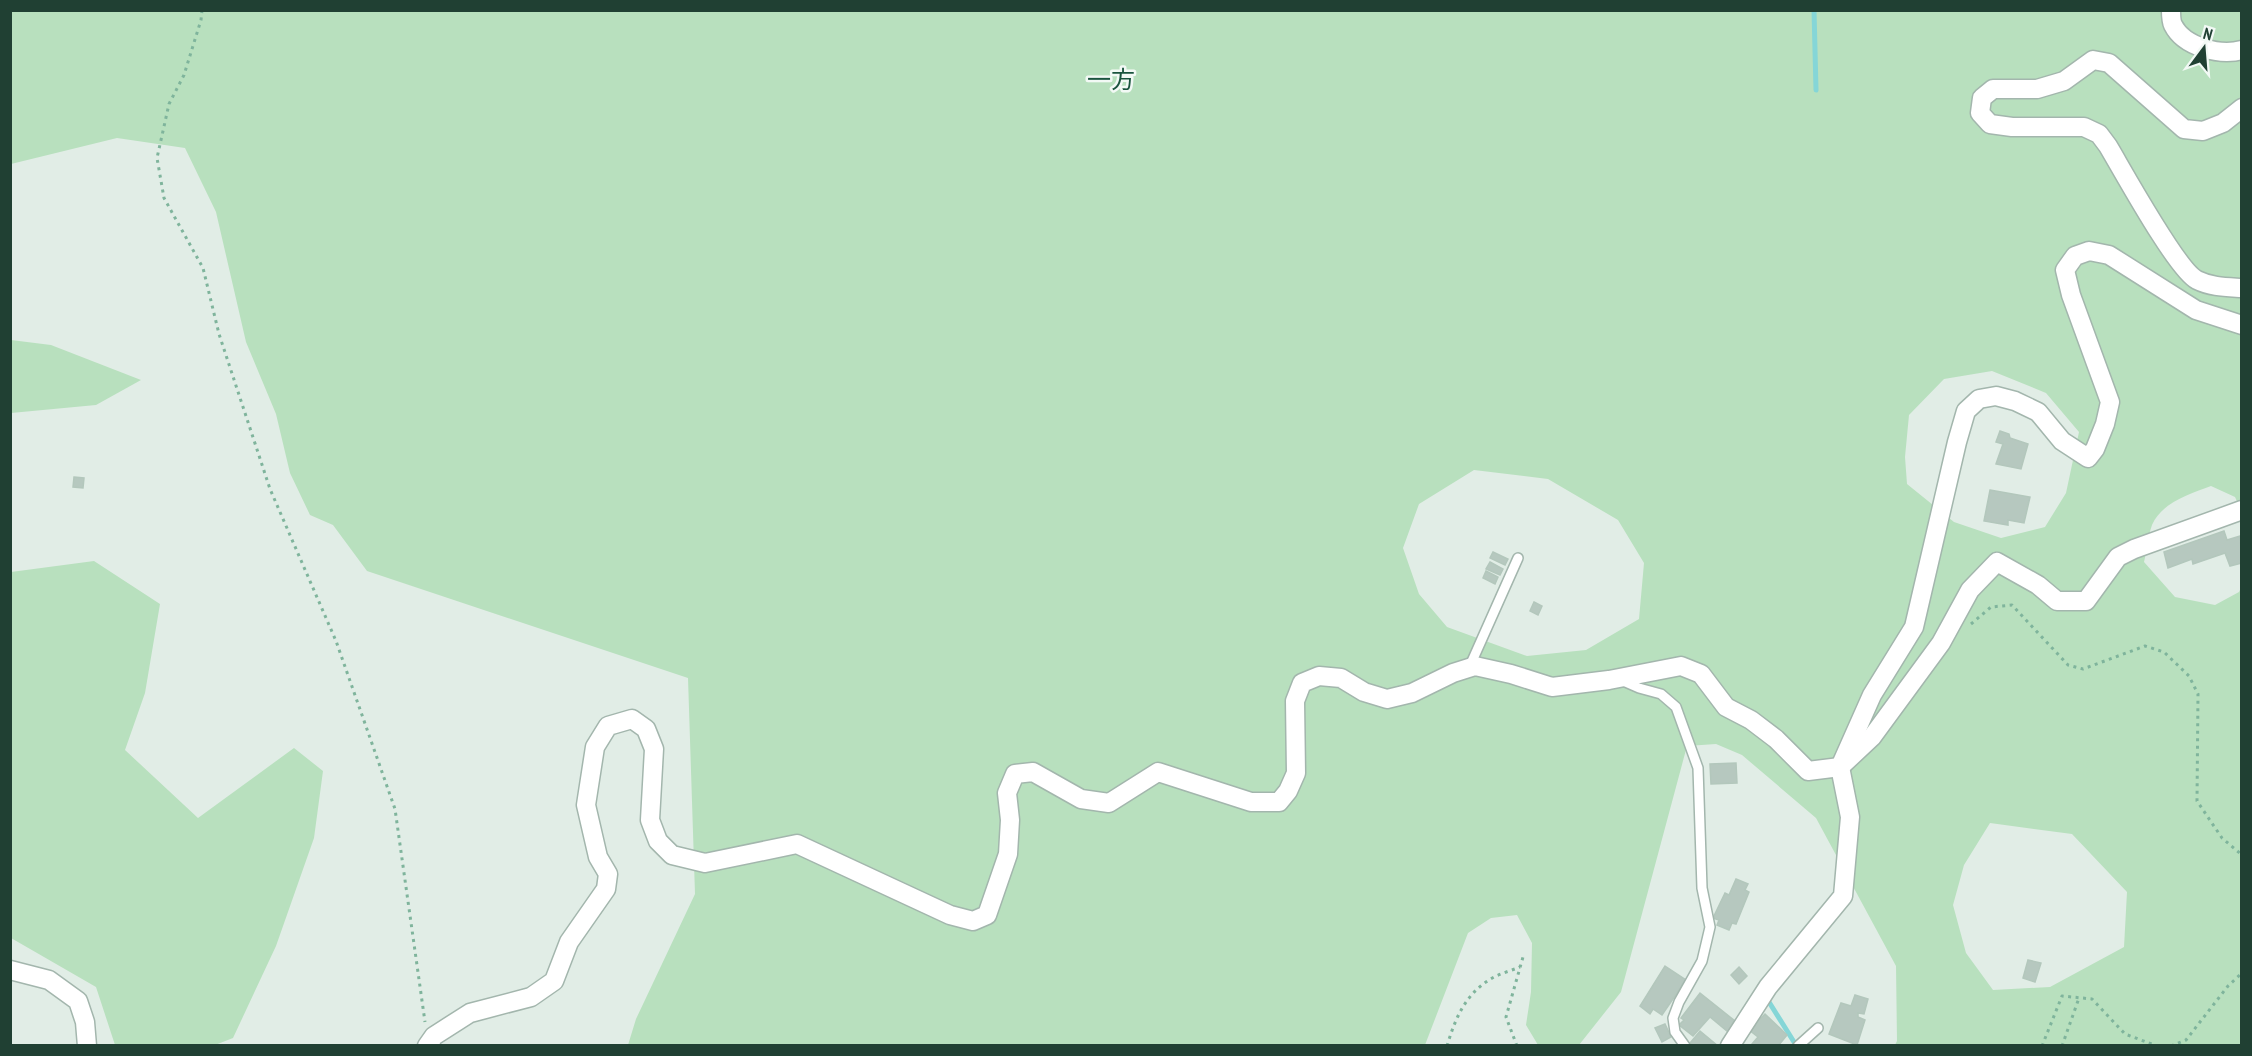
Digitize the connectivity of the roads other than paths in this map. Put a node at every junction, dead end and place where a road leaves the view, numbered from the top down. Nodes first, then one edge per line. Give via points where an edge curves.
1 (2171, 10) edge
2 (2241, 50) edge
3 (2241, 108) edge
4 (2241, 288) edge
5 (2241, 325) edge
6 (2241, 510) edge
7 (1518, 558) dead end
8 (1469, 668) junction
9 (1618, 678) junction
10 (1840, 767) junction
11 (10, 970) edge
12 (1818, 1028) dead end
13 (434, 1042) edge
14 (87, 1046) edge
15 (1685, 1046) edge
16 (1730, 1046) edge
17 (1798, 1046) edge

1 - 2 street via 2172,24 2184,38 2204,48
3 - 4 street via 2223,123 2204,131 2184,129 2109,63 2093,60 2064,81 2037,88 1993,89 1982,98 1980,114 1990,124 2084,127 2099,134 2194,279 2212,286
5 - 10 street via 2196,310 2109,255 2089,251 2075,256 2065,270 2110,402 2095,449 2088,458 2062,441 2038,412 2015,401 1996,396 1979,399 1966,411 1914,627 1872,696
6 - 10 street via 2118,557 2086,602 2057,601 2038,585 1997,562 1970,590 1941,643 1872,737
7 - 8 lane
8 - 9 street via 1511,674 1552,687
8 - 13 street via 1412,693 1387,699 1364,692 1341,678 1319,675 1302,683 1295,701 1296,773 1279,802 1251,802 1158,772 1109,803 1081,799 1033,772 1015,774 1007,793 1008,854 987,915 973,921 950,915 797,844 705,863 672,855 658,841 650,820 654,749 646,729 632,719 608,726 595,747 586,805 598,857 608,874 606,889 570,942 554,981 531,997 470,1013
9 - 10 street via 1682,666 1701,674 1726,707 1776,739 1808,771
9 - 15 lane via 1661,694 1676,707 1698,768 1702,888 1710,927 1702,961 1673,1018 1675,1032
10 - 16 street via 1850,817 1843,896 1768,987
11 - 14 street via 49,980 78,1001
12 - 17 lane

